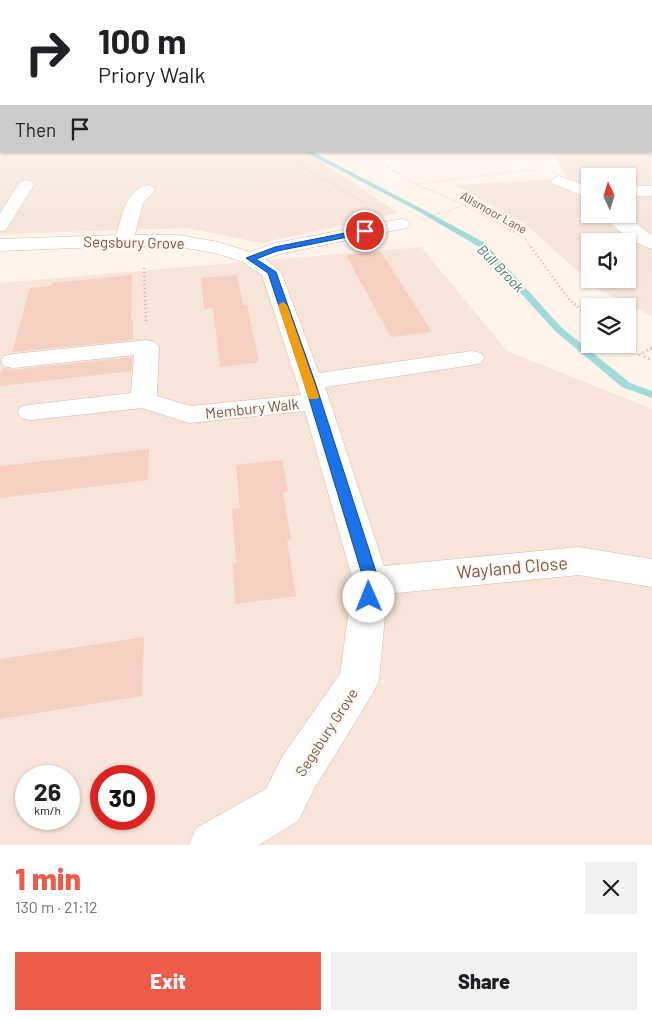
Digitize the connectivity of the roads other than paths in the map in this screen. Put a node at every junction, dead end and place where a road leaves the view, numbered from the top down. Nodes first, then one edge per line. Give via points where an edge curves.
1 (560, 181) road end
2 (26, 185) dead end
3 (581, 189) edge
4 (147, 190) dead end
5 (636, 191) edge
6 (651, 191) edge
7 (622, 223) edge
8 (401, 224) road end
9 (0, 226) edge
10 (124, 240) junction
11 (652, 243) edge
12 (0, 245) edge
13 (250, 258) junction
14 (472, 358) dead end
15 (13, 361) dead end
16 (312, 392) junction
17 (144, 400) junction
18 (31, 412) dead end
19 (652, 573) edge
20 (371, 581) junction
21 (213, 845) edge

1 - 3 street
2 - 9 street
4 - 10 street via 135,202
5 - 6 street
7 - 11 street
8 - 13 street via 275,249
10 - 12 street, Segsbury Grove
10 - 13 street, Segsbury Grove via 179,241
13 - 16 street, Segsbury Grove via 271,272
14 - 16 street, Membury Walk
15 - 17 street via 147,346
16 - 17 street, Membury Walk via 189,415
16 - 20 street, Segsbury Grove
17 - 18 street
19 - 20 street, Wayland Close via 579,561
20 - 21 street, Segsbury Grove via 359,680 298,773 282,805

